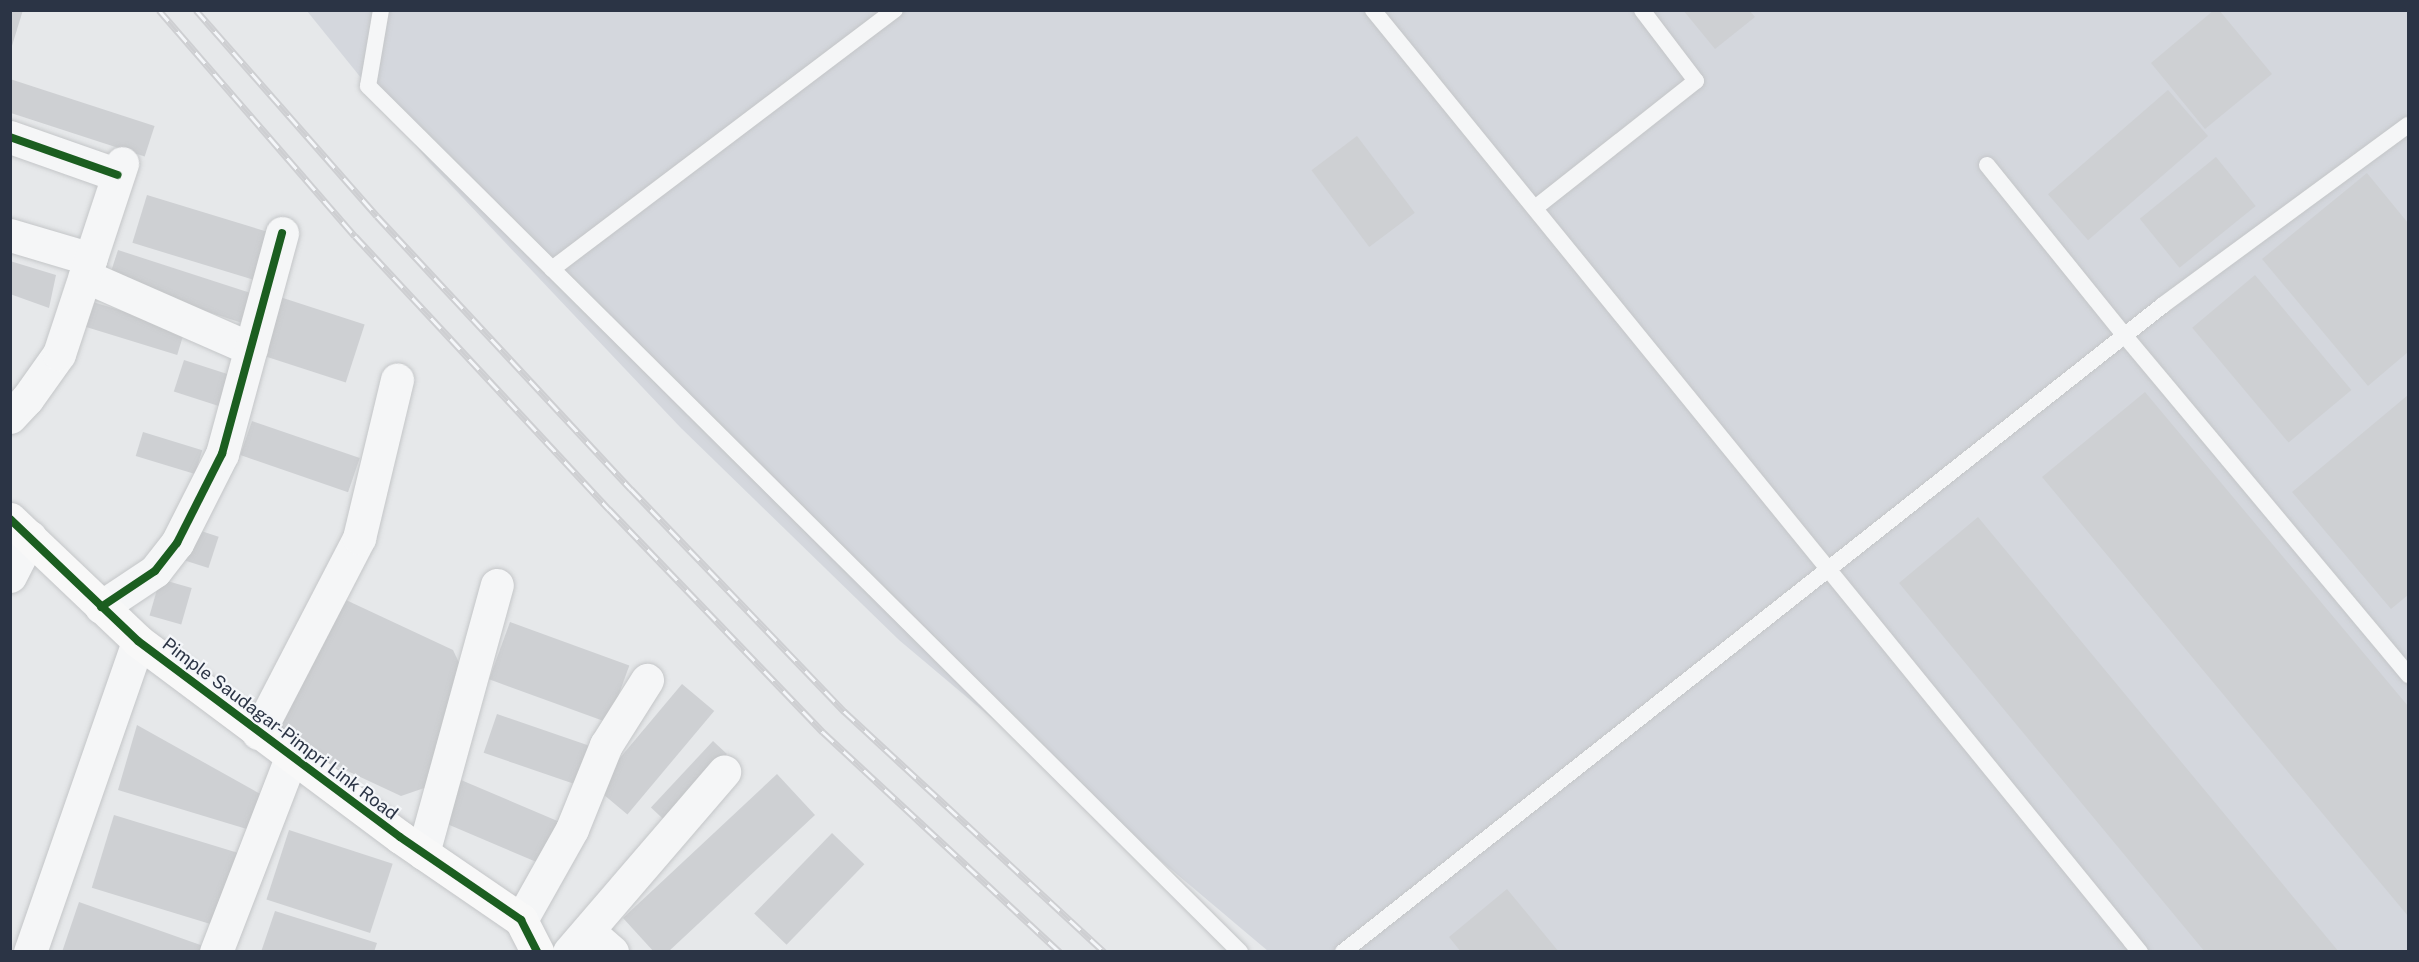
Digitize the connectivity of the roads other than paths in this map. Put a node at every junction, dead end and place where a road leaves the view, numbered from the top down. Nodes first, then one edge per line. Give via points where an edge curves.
1 (381, 10) edge
2 (895, 10) edge
3 (1373, 10) edge
4 (1642, 10) edge
5 (2409, 125) edge
6 (10, 137) edge
7 (1987, 165) dead end
8 (1535, 208) junction
9 (282, 233) dead end
10 (10, 235) edge
11 (88, 267) junction
12 (552, 269) junction
13 (2125, 336) junction
14 (251, 349) junction
15 (397, 380) dead end
16 (10, 417) edge
17 (20, 528) edge
18 (1829, 568) junction
19 (10, 576) edge
20 (497, 585) dead end
21 (101, 607) junction
22 (138, 641) junction
23 (2409, 675) edge
24 (647, 680) dead end
25 (258, 733) junction
26 (291, 758) junction
27 (724, 772) dead end
28 (423, 853) junction
29 (521, 920) junction
30 (590, 945) edge
31 (30, 951) edge
32 (216, 951) edge
33 (537, 951) edge
34 (1240, 951) edge
35 (1343, 951) edge
36 (2140, 951) edge

1 - 12 lane via 368,86
2 - 12 lane
3 - 8 lane
4 - 8 lane via 1696,81
5 - 13 lane
6 - 11 street via 120,169
7 - 13 lane
8 - 18 lane
9 - 14 street
10 - 11 street
11 - 14 street
11 - 16 street via 59,354
12 - 34 lane
13 - 18 lane
13 - 23 lane
14 - 21 street via 222,454 177,543 155,571
15 - 25 street via 359,538
17 - 19 street
17 - 21 street, Pimple Saudagar-Pimpri Link Road
18 - 35 lane
18 - 36 lane
20 - 28 street
21 - 22 street, Pimple Saudagar-Pimpri Link Road
22 - 25 street, Pimple Saudagar-Pimpri Link Road
22 - 31 street
24 - 29 street via 606,745 572,829
25 - 26 street, Pimple Saudagar-Pimpri Link Road
26 - 28 street, Pimple Saudagar-Pimpri Link Road
26 - 32 street
27 - 30 street
28 - 29 street, Pimple Saudagar-Pimpri Link Road
29 - 33 street, Pimple Saudagar-Pimpri Link Road

